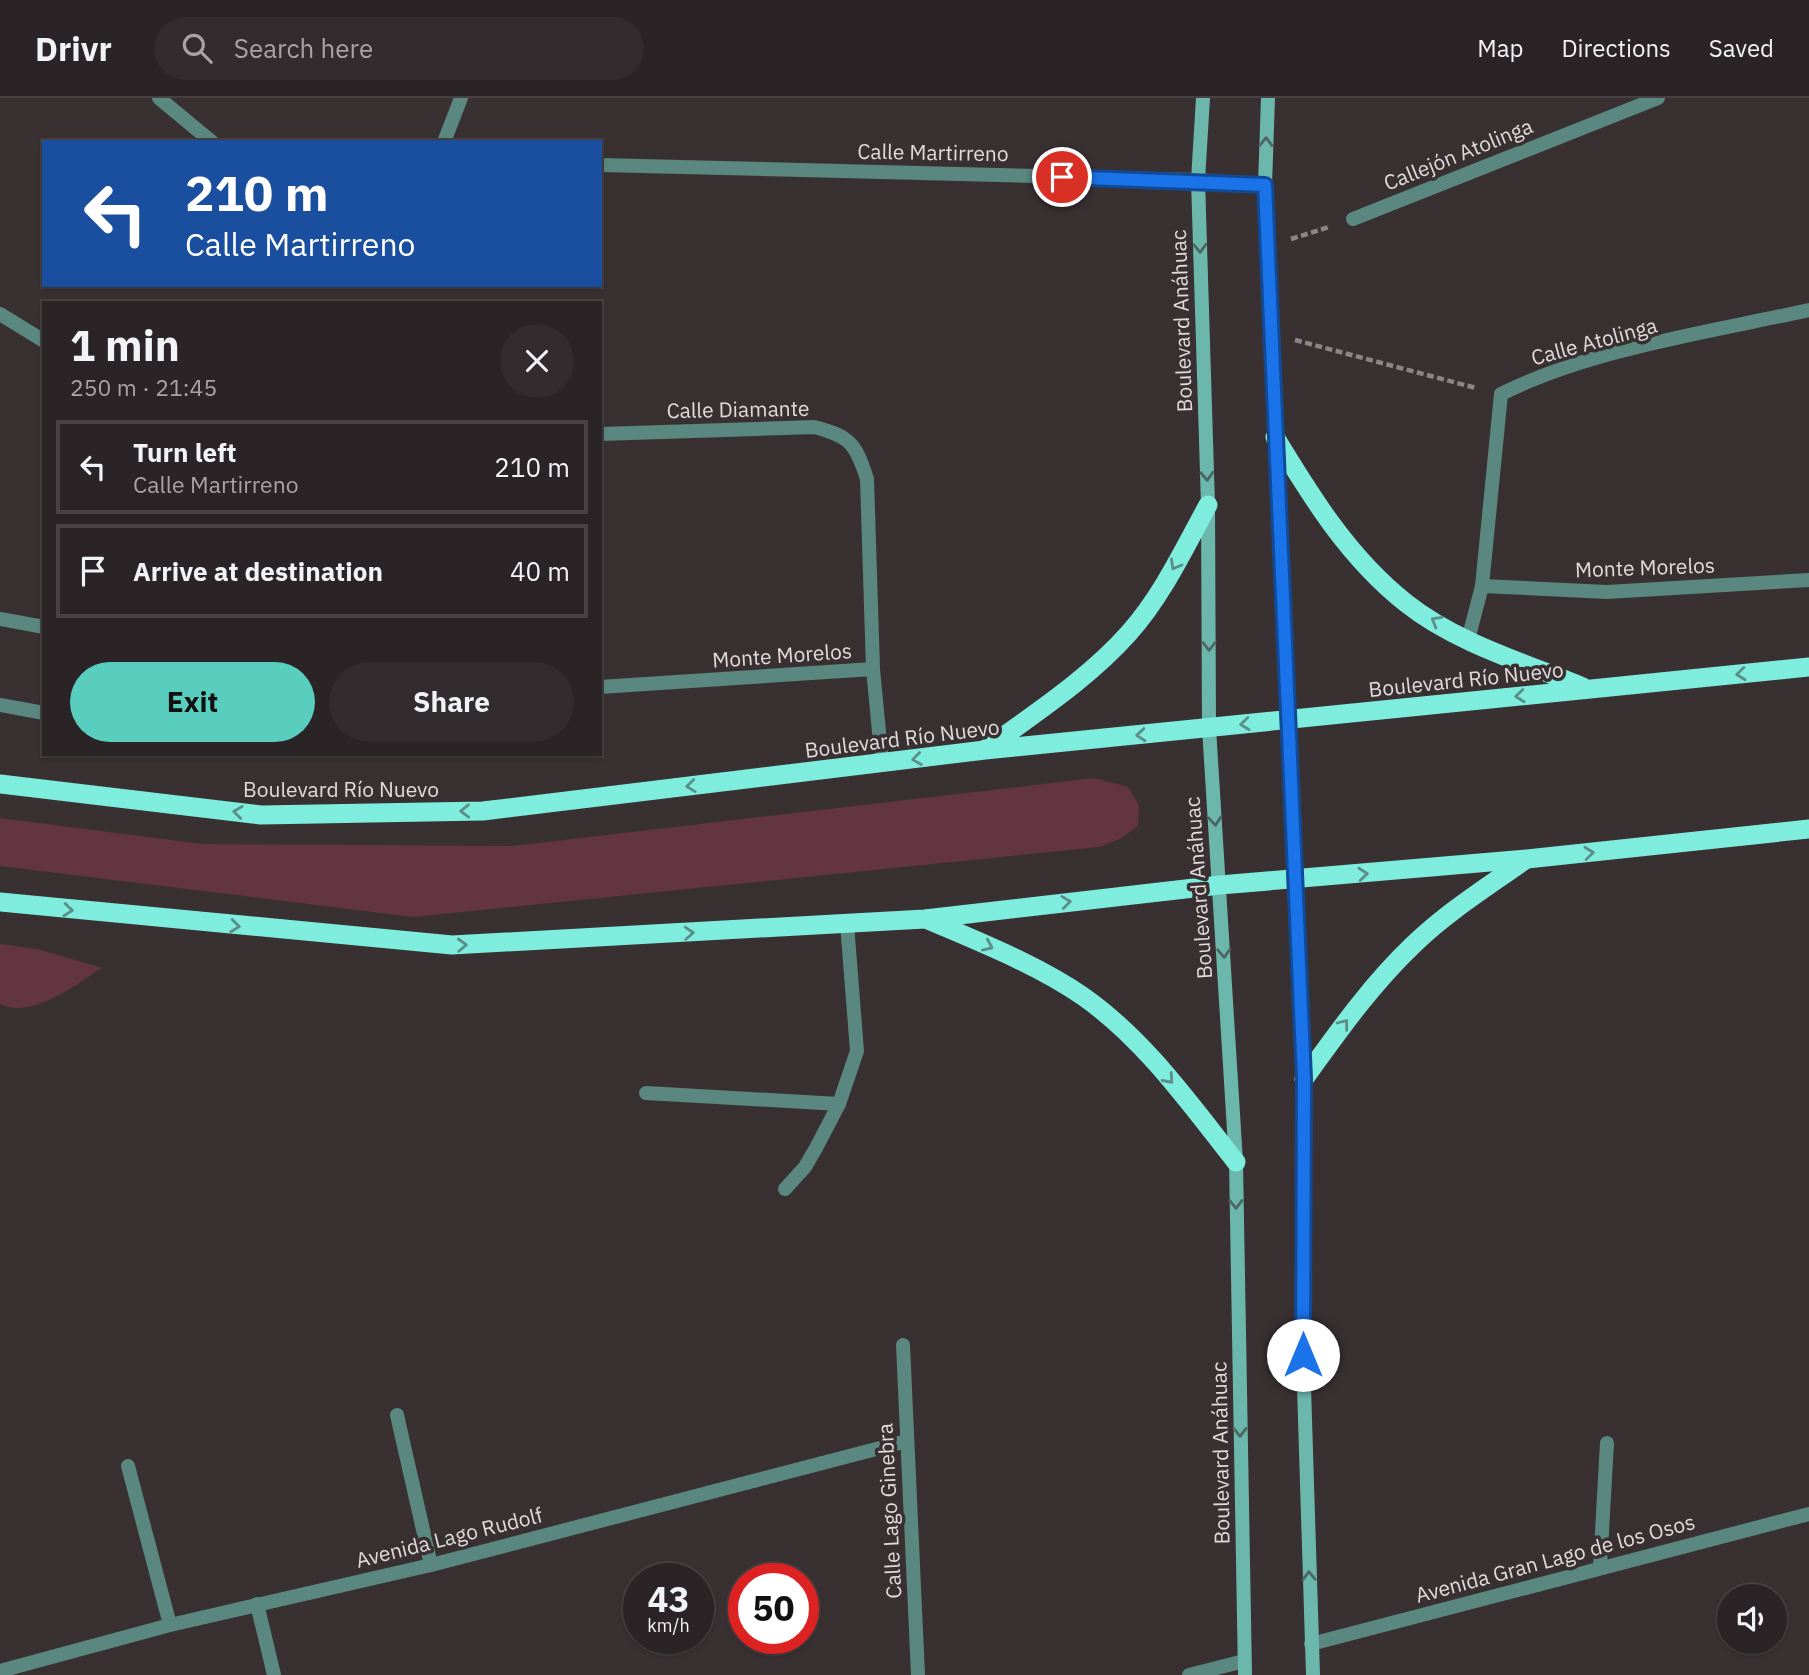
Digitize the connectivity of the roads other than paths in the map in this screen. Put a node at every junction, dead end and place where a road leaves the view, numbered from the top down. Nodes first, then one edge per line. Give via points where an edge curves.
1 (159, 98) edge
2 (461, 98) edge
3 (1203, 98) edge
4 (1268, 98) edge
5 (1658, 98) edge
6 (210, 140) edge
7 (445, 140) edge
8 (602, 165) edge
9 (1198, 180) junction
10 (1265, 185) junction
11 (1353, 219) road end
12 (1809, 310) edge
13 (0, 314) edge
14 (42, 340) edge
15 (602, 434) edge
16 (1275, 437) junction
17 (1208, 505) junction
18 (1809, 580) edge
19 (1482, 586) junction
20 (0, 619) edge
21 (42, 627) edge
22 (1468, 640) junction
23 (1809, 667) edge
24 (873, 670) junction
25 (602, 687) edge
26 (1588, 689) junction
27 (0, 705) edge
28 (42, 713) edge
29 (1286, 720) junction
30 (1209, 728) junction
31 (985, 750) junction
32 (882, 763) junction
33 (0, 784) edge
34 (1809, 829) edge
35 (1527, 859) junction
36 (1295, 880) junction
37 (1220, 884) junction
38 (0, 902) edge
39 (925, 919) junction
40 (847, 924) junction
41 (1304, 1079) junction
42 (646, 1093) dead end
43 (839, 1104) junction
44 (1236, 1162) junction
45 (785, 1188) dead end
46 (903, 1345) dead end
47 (397, 1415) dead end
48 (907, 1441) junction
49 (1607, 1443) dead end
50 (128, 1466) dead end
51 (1809, 1514) edge
52 (431, 1565) junction
53 (1600, 1567) junction
54 (257, 1604) junction
55 (170, 1625) junction
56 (1311, 1644) junction
57 (1245, 1668) edge
58 (0, 1671) edge
59 (274, 1675) edge
60 (918, 1675) edge
61 (1189, 1675) edge
62 (1313, 1675) edge

1 - 6 street
2 - 7 street
3 - 9 main road, Boulevard Anáhuac
10 -> 4 main road
5 - 11 street, Callejón Atolinga
8 - 9 street, Calle Martirreno
9 - 10 street, Calle Martirreno
9 -> 17 main road, Boulevard Anáhuac
10 - 16 main road
12 - 19 street, Calle Atolinga via 1597,358 1535,377 1501,394
13 - 14 street
15 - 24 street, Calle Diamante via 814,427 838,433 857,449 867,479
22 -> 16 highway via 1407,604 1355,555 1319,509
16 - 29 main road
17 -> 30 main road, Boulevard Anáhuac
17 -> 31 highway via 1175,567 1129,633 1057,698
18 - 19 street, Monte Morelos via 1607,592
19 - 22 street
20 - 21 street
22 - 26 highway
23 -> 26 highway, Boulevard Río Nuevo
24 - 25 street, Monte Morelos
24 - 32 street, Monte Morelos
26 -> 29 highway, Boulevard Río Nuevo
27 - 28 street
29 -> 30 highway, Boulevard Río Nuevo
29 - 36 main road
30 -> 31 highway, Boulevard Río Nuevo
30 -> 37 main road, Boulevard Anáhuac
31 -> 32 highway, Boulevard Río Nuevo
32 -> 33 highway, Boulevard Río Nuevo via 469,811 261,815
35 -> 34 highway
36 -> 35 highway
41 -> 35 highway via 1372,988 1413,944
36 - 37 highway
36 - 41 main road
39 -> 37 highway
37 -> 44 main road, Boulevard Anáhuac
38 -> 40 highway via 452,946
39 - 40 highway
39 -> 44 highway via 1020,960 1084,997 1134,1039
40 - 43 street via 857,1051
56 -> 41 main road via 1303,1355
42 - 43 street
43 - 45 street via 805,1167
44 -> 57 main road, Boulevard Anáhuac
46 - 48 street, Calle Lago Ginebra
47 - 52 street
48 - 52 street, Avenida Lago Rudolf
48 - 60 street, Calle Lago Ginebra
49 - 53 street
50 - 55 street
51 - 53 street, Avenida Gran Lago de los Osos
52 - 54 street, Avenida Lago Rudolf
53 - 56 street, Avenida Gran Lago de los Osos
54 - 55 street, Avenida Lago Rudolf
54 - 59 street
55 - 58 street, Avenida Lago Rudolf
56 - 62 main road
57 - 61 street

